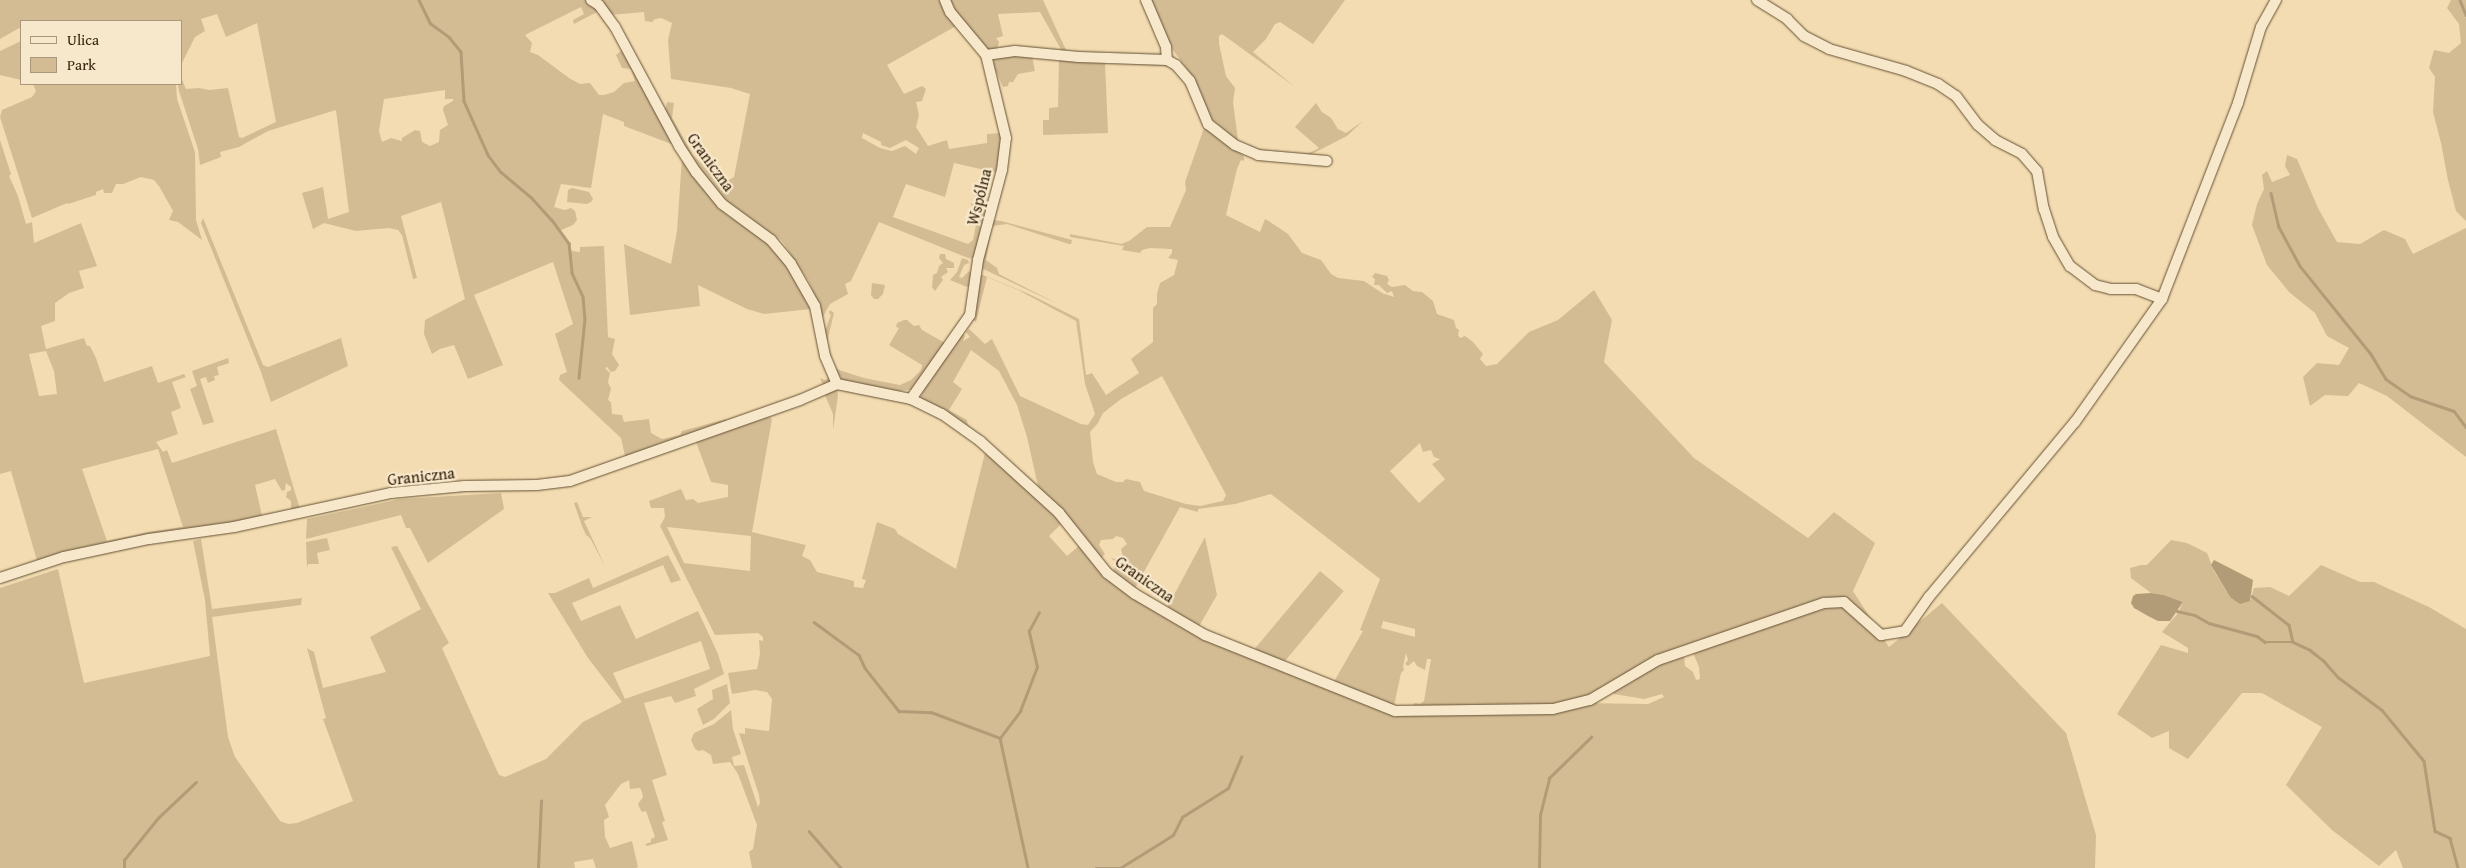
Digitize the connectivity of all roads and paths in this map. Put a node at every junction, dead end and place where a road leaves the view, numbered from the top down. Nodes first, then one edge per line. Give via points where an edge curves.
1 (945, 0) edge
2 (1146, 0) edge
3 (1757, 0) edge
4 (2276, 0) edge
5 (596, 2) edge
6 (986, 55) junction
7 (1167, 60) junction
8 (1327, 161) dead end
9 (2162, 299) junction
10 (837, 384) junction
11 (911, 399) junction
12 (0, 578) edge

1 - 6 street, Wspólna via 950,12
2 - 7 street via 1166,47
3 - 9 street via 1787,18 1804,36 1829,49 1906,72 1938,84 1956,96 1995,140 2022,154 2037,171 2052,237 2070,266 2094,285 2136,289
4 - 9 street via 2261,27 2238,103
5 - 10 street, Graniczna via 615,27 678,146 696,172 722,204 771,240 791,264 815,306 826,356
6 - 7 street via 1016,51 1117,60
6 - 11 street, Wspólna via 1006,138 1002,170 978,260 970,315
7 - 8 street via 1190,81 1208,124 1235,145 1258,155
9 - 11 street, Graniczna via 2075,422 1929,597 1905,631 1881,635 1844,602 1824,603 1658,660 1590,700 1553,709 1395,710 1205,635 1135,594 1107,573 1059,513 980,441 942,414
10 - 11 street, Graniczna
10 - 12 street, Graniczna via 570,481 538,486 464,486 391,493 234,527 149,539 64,557

